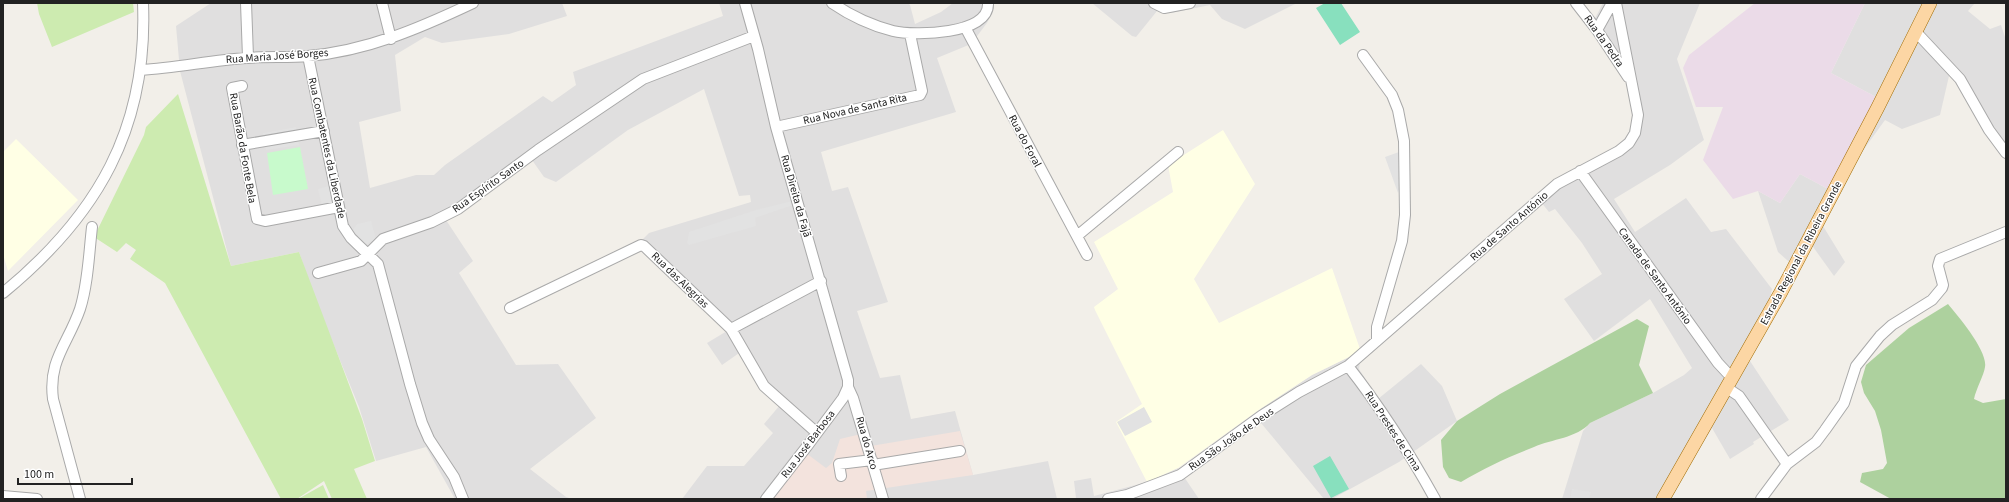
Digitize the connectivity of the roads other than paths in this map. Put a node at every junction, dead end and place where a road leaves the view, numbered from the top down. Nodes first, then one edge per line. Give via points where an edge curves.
1 (143, 3) edge
2 (246, 3) edge
3 (382, 3) edge
4 (473, 3) edge
5 (745, 3) edge
6 (832, 3) edge
7 (988, 3) edge
8 (1154, 3) edge
9 (1190, 3) edge
10 (1576, 3) edge
11 (1612, 3) edge
12 (1616, 3) edge
13 (1930, 3) edge
14 (965, 27) junction
15 (1597, 30) junction
16 (1916, 32) junction
17 (910, 34) junction
18 (754, 36) junction
19 (391, 39) junction
20 (1363, 55) dead end
21 (308, 56) junction
22 (248, 58) junction
23 (141, 70) junction
24 (1630, 80) junction
25 (242, 86) dead end
26 (776, 127) junction
27 (324, 131) junction
28 (242, 145) junction
29 (1178, 152) dead end
30 (2006, 153) edge
31 (1580, 171) junction
32 (339, 207) junction
33 (92, 227) dead end
34 (2006, 232) edge
35 (1077, 236) junction
36 (369, 254) junction
37 (1087, 255) dead end
38 (318, 273) dead end
39 (821, 281) junction
40 (3, 293) edge
41 (510, 308) dead end
42 (731, 330) junction
43 (1377, 340) junction
44 (1348, 366) junction
45 (1730, 383) junction
46 (848, 387) junction
47 (817, 433) junction
48 (960, 451) dead end
49 (872, 462) junction
50 (1787, 464) junction
51 (841, 476) dead end
52 (3, 496) edge
53 (37, 499) edge
54 (80, 499) edge
55 (463, 499) edge
56 (766, 499) edge
57 (883, 499) edge
58 (1108, 499) edge
59 (1435, 499) edge
60 (1663, 499) edge
61 (1761, 499) edge

1 - 23 street
2 - 22 street
3 - 19 street
4 - 19 street, Rua Maria José Borges
5 - 18 street, Rua Direita da Fajã
6 - 17 street via 868,24
7 - 14 street via 983,18
8 - 9 street via 1164,8
10 - 15 street, Rua da Pedra
11 - 15 street
12 - 24 street, Rua de Santo António
13 - 16 main road, Estrada Regional da Ribeira Grande
14 - 17 street
14 - 35 street, Rua do Foral
15 - 24 street, Rua da Pedra
16 - 30 street via 1960,79 1989,130
16 - 45 main road, Estrada Regional da Ribeira Grande via 1781,292
17 - 26 street, Rua Nova de Santa Rita via 922,91 920,95
18 - 26 street, Rua Direita da Fajã
18 - 36 street, Rua Espírito Santo via 660,71 638,82 538,150 458,209 420,227 390,235
19 - 21 street, Rua Maria José Borges
20 - 43 street via 1392,95 1398,110 1404,141 1405,215 1402,241 1378,327
21 - 22 street, Rua Maria José Borges
21 - 27 street, Rua Combatentes da Liberdade
22 - 23 street, Rua Maria José Borges
23 - 40 street via 130,118 95,195 50,251
24 - 31 street, Rua de Santo António via 1638,115 1635,133 1618,151
25 - 28 street, Rua Barão da Fonte Bela via 232,88
26 - 39 street, Rua Direita da Fajã
27 - 28 street
27 - 32 street, Rua Combatentes da Liberdade
28 - 32 street, Rua Barão da Fonte Bela via 256,219 265,222
29 - 35 street
31 - 43 street, Rua de Santo António via 1557,184
31 - 45 street, Canada de Santo António
32 - 36 street, Rua Combatentes da Liberdade via 342,226
33 - 54 street via 80,309 53,370 51,385
34 - 50 street via 1940,259 1938,266 1942,288 1932,300 1892,325 1880,336 1856,366 1844,403 1825,430 1816,442
35 - 37 street, Rua do Foral
36 - 38 street, Rua Espírito Santo via 361,261
36 - 55 street via 381,270 422,423 429,439 454,477
39 - 42 street
39 - 46 street, Rua Direita da Fajã via 847,372
41 - 42 street, Rua das Alegrias via 641,245
42 - 47 street via 764,386
43 - 44 street, Rua de Santo António
44 - 58 street, Rua São João de Deus via 1280,404 1180,475 1128,495
44 - 59 street, Rua Prestes de Cima via 1369,392
45 - 50 street, Canada de Santo António
45 - 60 main road, Estrada Regional da Ribeira Grande
46 - 47 street, Rua José Barbosa via 843,398
46 - 49 street, Rua do Arco
47 - 56 street, Rua José Barbosa
48 - 49 street
49 - 51 street via 839,464
49 - 57 street, Rua do Arco
50 - 61 street
52 - 53 street

